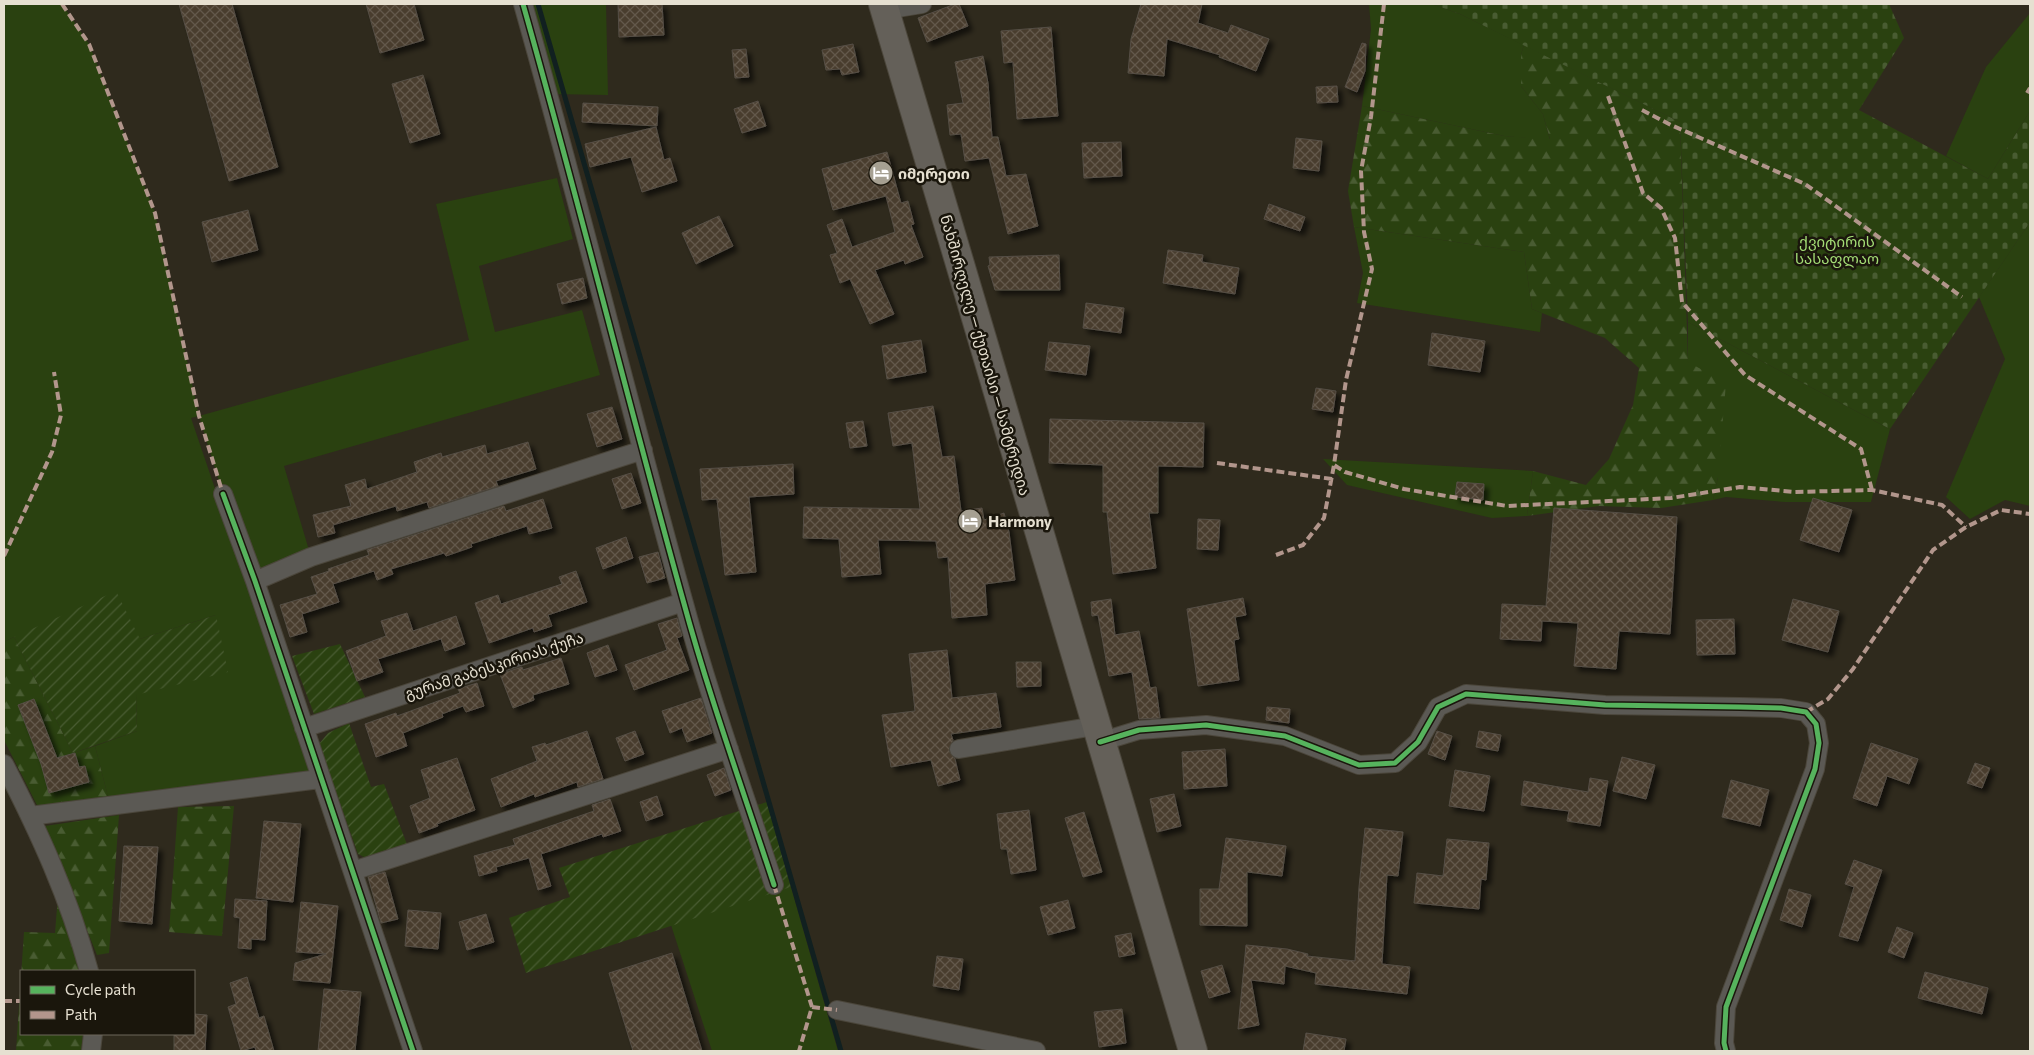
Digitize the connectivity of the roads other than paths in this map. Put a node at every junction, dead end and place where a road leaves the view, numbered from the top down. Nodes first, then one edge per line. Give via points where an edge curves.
1 (523, 4) edge
2 (922, 4) edge
3 (884, 7) edge
4 (643, 450) junction
5 (223, 494) dead end
6 (255, 581) junction
7 (683, 602) junction
8 (304, 728) junction
9 (1098, 734) junction
10 (729, 749) junction
11 (959, 749) dead end
12 (4, 764) edge
13 (320, 779) junction
14 (30, 816) junction
15 (352, 871) junction
16 (774, 885) dead end
17 (90, 970) edge
18 (837, 1010) dead end
19 (93, 1035) edge
20 (91, 1051) edge
21 (413, 1051) edge
22 (1036, 1051) edge
23 (1193, 1051) edge
24 (1726, 1051) edge

1 - 4 street
2 - 3 street
3 - 9 main road, ნახშირღელე — ქუთაისი — სამტრედია
4 - 6 street via 311,557
4 - 7 street
5 - 6 street
6 - 8 street
7 - 8 street, გურამ გაბესკირიას ქუჩა
7 - 10 street
8 - 13 street
9 - 11 street
9 - 23 main road, ნახშირღელე — ქუთაისი — სამტრედია
9 - 24 street via 1206,725 1285,736 1359,765 1395,763 1418,742 1438,707 1466,694 1605,705 1781,708 1806,712 1816,724 1819,742 1815,769 1726,1007
10 - 15 street
10 - 16 street
12 - 14 street
13 - 14 street
13 - 15 street
14 - 17 street via 76,922
15 - 21 street
18 - 22 street
19 - 20 street

